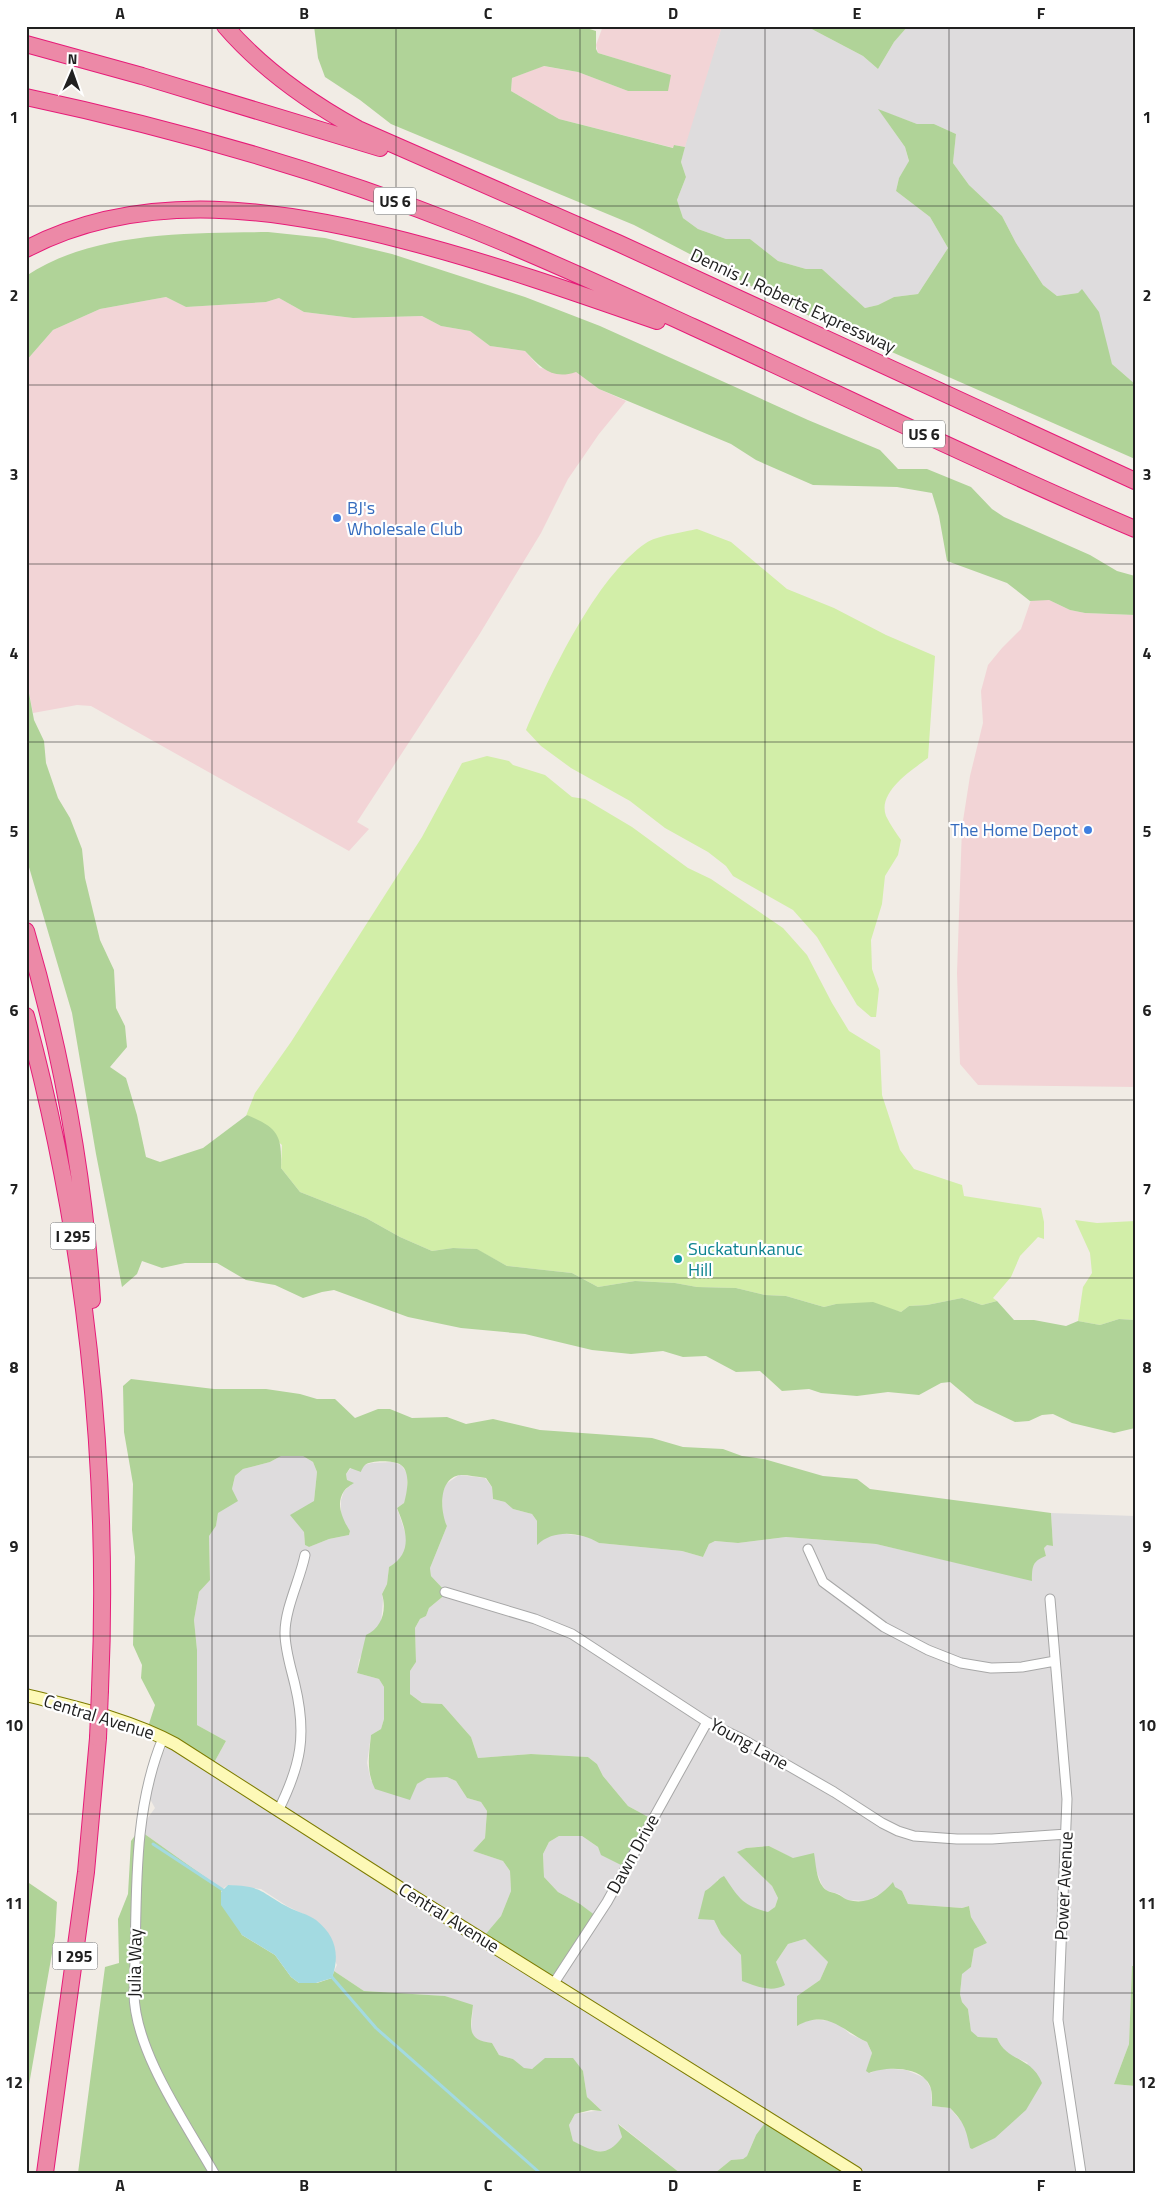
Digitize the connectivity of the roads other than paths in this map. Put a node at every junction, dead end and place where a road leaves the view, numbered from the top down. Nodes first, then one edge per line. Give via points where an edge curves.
1 (225, 26) edge
2 (26, 44) edge
3 (26, 98) edge
4 (434, 161) junction
5 (26, 249) edge
6 (748, 352) junction
7 (1061, 447) junction
8 (1135, 476) edge
9 (1135, 481) edge
10 (1101, 515) junction
11 (1135, 529) edge
12 (1135, 534) edge
13 (26, 931) edge
14 (26, 1016) edge
15 (98, 1459) junction
16 (808, 1548) dead end
17 (305, 1555) dead end
18 (445, 1592) dead end
19 (1050, 1598) dead end
20 (1055, 1661) junction
21 (26, 1695) edge
22 (707, 1722) junction
23 (163, 1738) junction
24 (278, 1811) junction
25 (1067, 1834) junction
26 (554, 1983) junction
27 (45, 2173) edge
28 (214, 2173) edge
29 (856, 2173) edge
30 (1081, 2173) edge

1 - 4 highway, US 6 via 274,73 323,109 377,138
2 - 4 highway via 354,141
3 - 6 highway, US 6 via 198,139 392,200 506,244
4 - 7 highway, Dennis J. Roberts Expressway / US 6
5 - 6 highway via 71,230 146,213 210,208 278,214 363,230 458,255 562,287
6 - 10 highway, US 6
7 - 8 highway
7 - 9 highway, Dennis J. Roberts Expressway / US 6
10 - 11 highway, US 6
10 - 12 highway
13 - 15 highway via 56,1053 84,1208 99,1377
14 - 15 highway, I 295 via 61,1170 76,1257
15 - 27 highway, I 295, bridge via 103,1586 98,1738 85,1880
16 - 20 street via 823,1582 884,1627 928,1650 961,1663 991,1668
17 - 24 street via 285,1633 301,1713 302,1736 292,1778
18 - 22 street, Young Lane via 535,1619 572,1634
19 - 20 street, Power Avenue
20 - 25 street, Power Avenue
21 - 23 street, Central Avenue via 116,1720
22 - 25 street, Young Lane via 834,1792 882,1823 914,1836 992,1839
22 - 26 street, Dawn Drive via 607,1902
23 - 24 street, Central Avenue
23 - 28 street, Julia Way via 147,1784 141,1842 135,2014 153,2063
24 - 26 street, Central Avenue
25 - 30 street, Power Avenue via 1058,2007
26 - 29 street, Central Avenue

